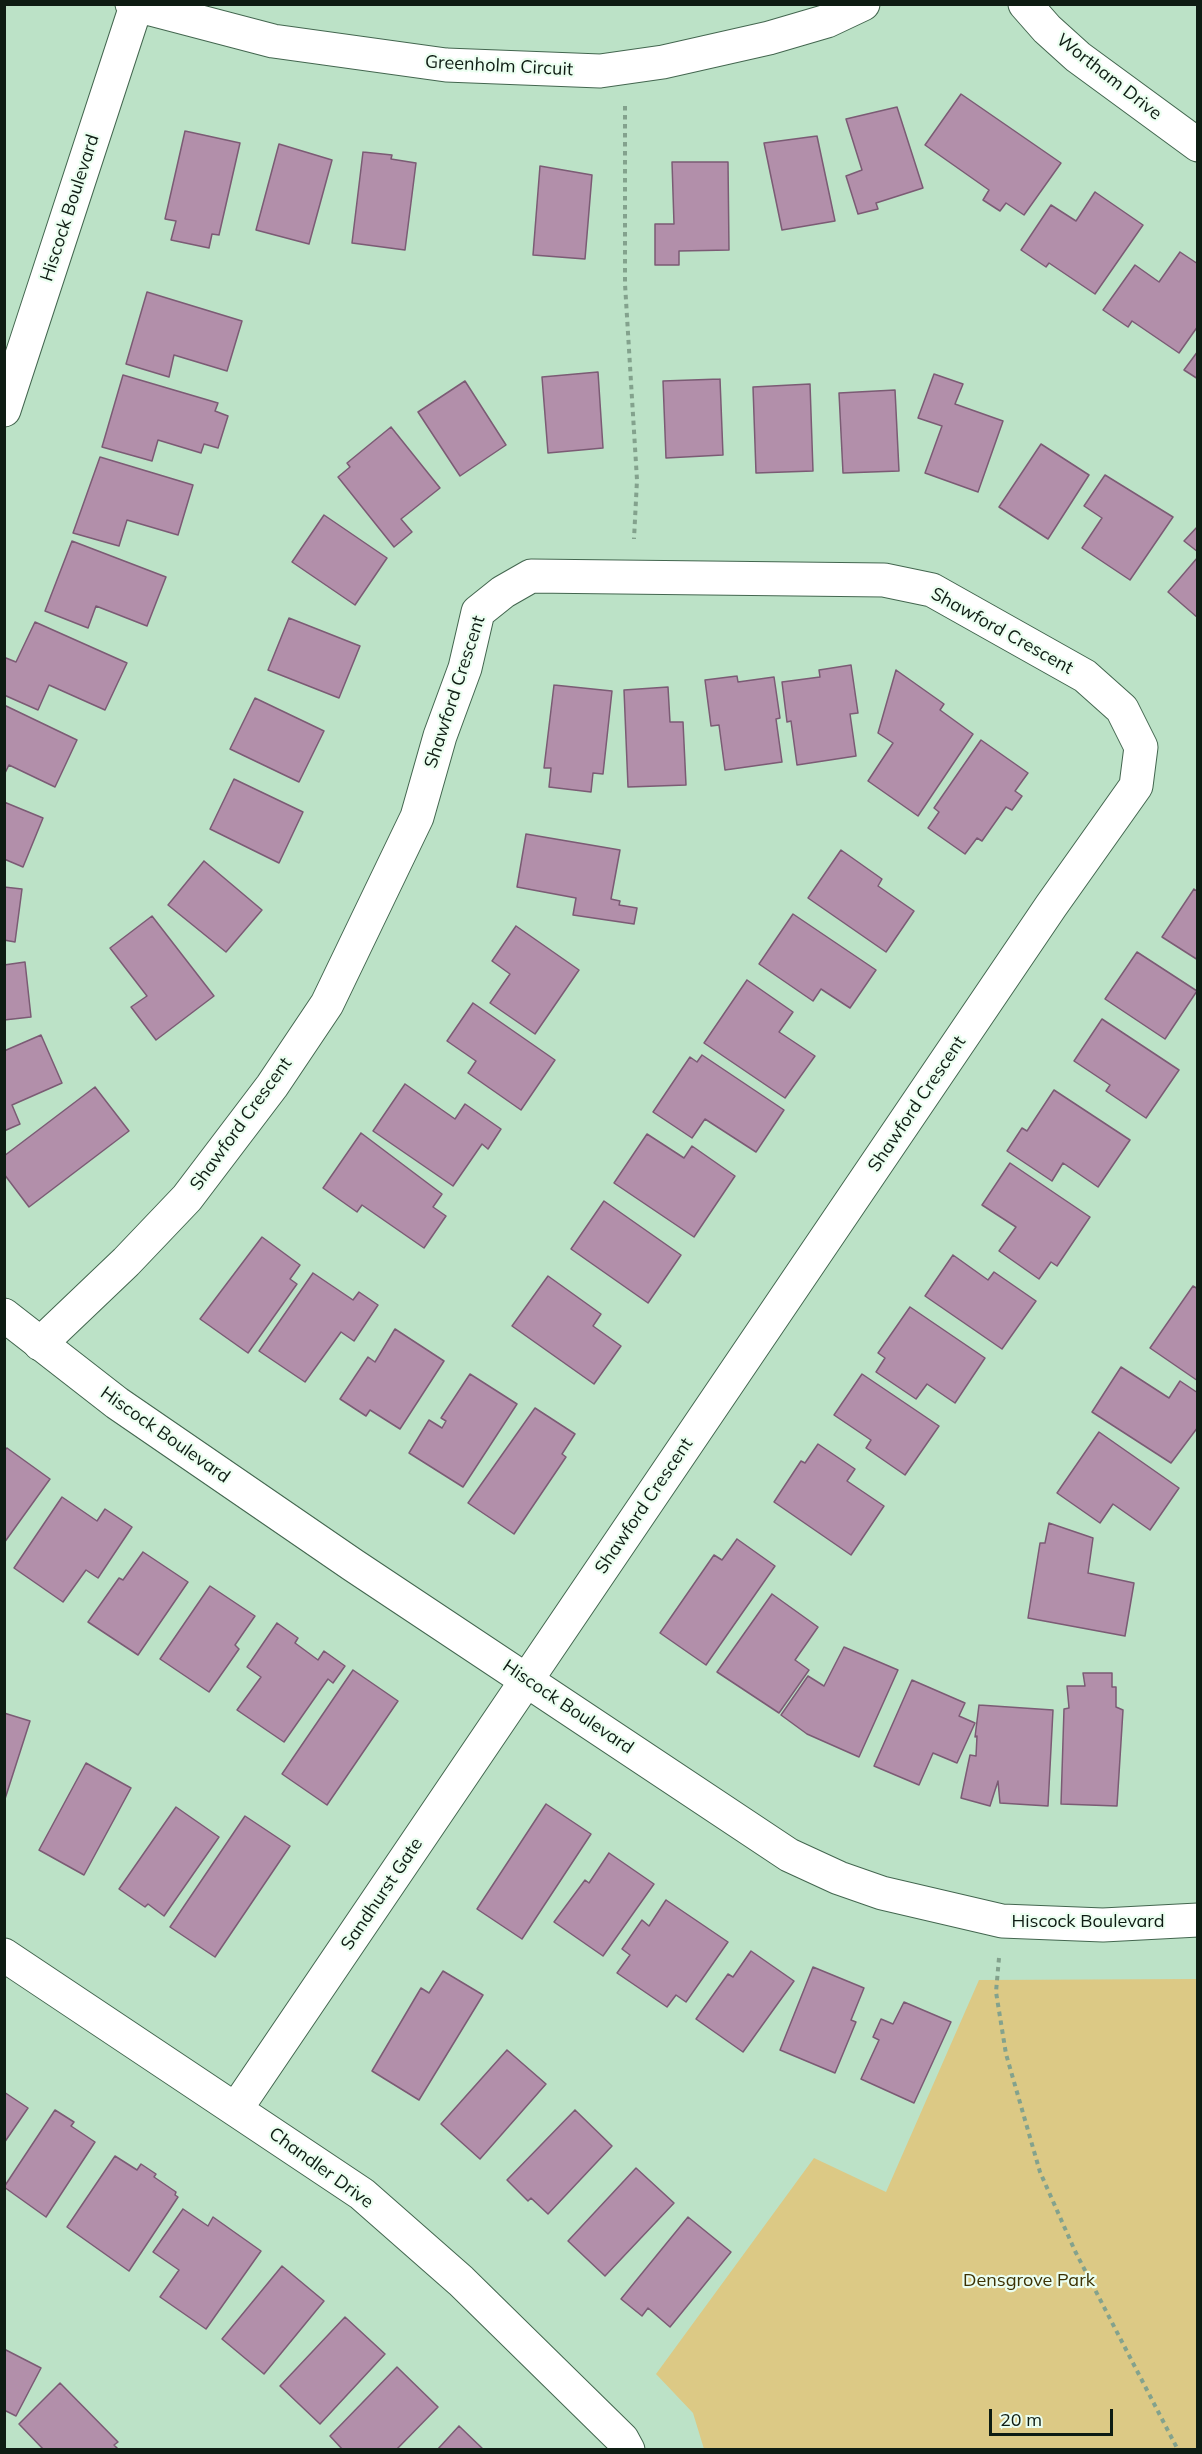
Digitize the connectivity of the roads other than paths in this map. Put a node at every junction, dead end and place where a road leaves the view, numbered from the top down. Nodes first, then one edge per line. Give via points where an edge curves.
1 (863, 4) edge
2 (1025, 4) edge
3 (134, 5) edge
4 (1197, 145) edge
5 (4, 410) edge
6 (4, 1315) edge
7 (40, 1344) junction
8 (528, 1680) junction
9 (1197, 1920) edge
10 (4, 1955) edge
11 (236, 2109) junction
12 (628, 2450) edge

1 - 3 street, Greenholm Circuit via 827,21 769,38 600,71 446,65 273,41
2 - 4 street, Wortham Drive via 1078,57
3 - 5 street, Hiscock Boulevard
6 - 7 street, Hiscock Boulevard
7 - 8 street, Hiscock Boulevard via 117,1403
7 - 8 street, Shawford Crescent via 187,1198 272,1086 327,1004 417,817 465,668 478,612 503,592 531,576 884,580 932,590 1084,676 1122,709 1141,747 1136,786 1031,935
8 - 9 street, Hiscock Boulevard via 789,1855 839,1878 882,1893 1002,1921 1103,1926
8 - 11 street, Sandhurst Gate
10 - 11 street, Chandler Drive
11 - 12 street, Chandler Drive via 362,2194 461,2282 622,2439

